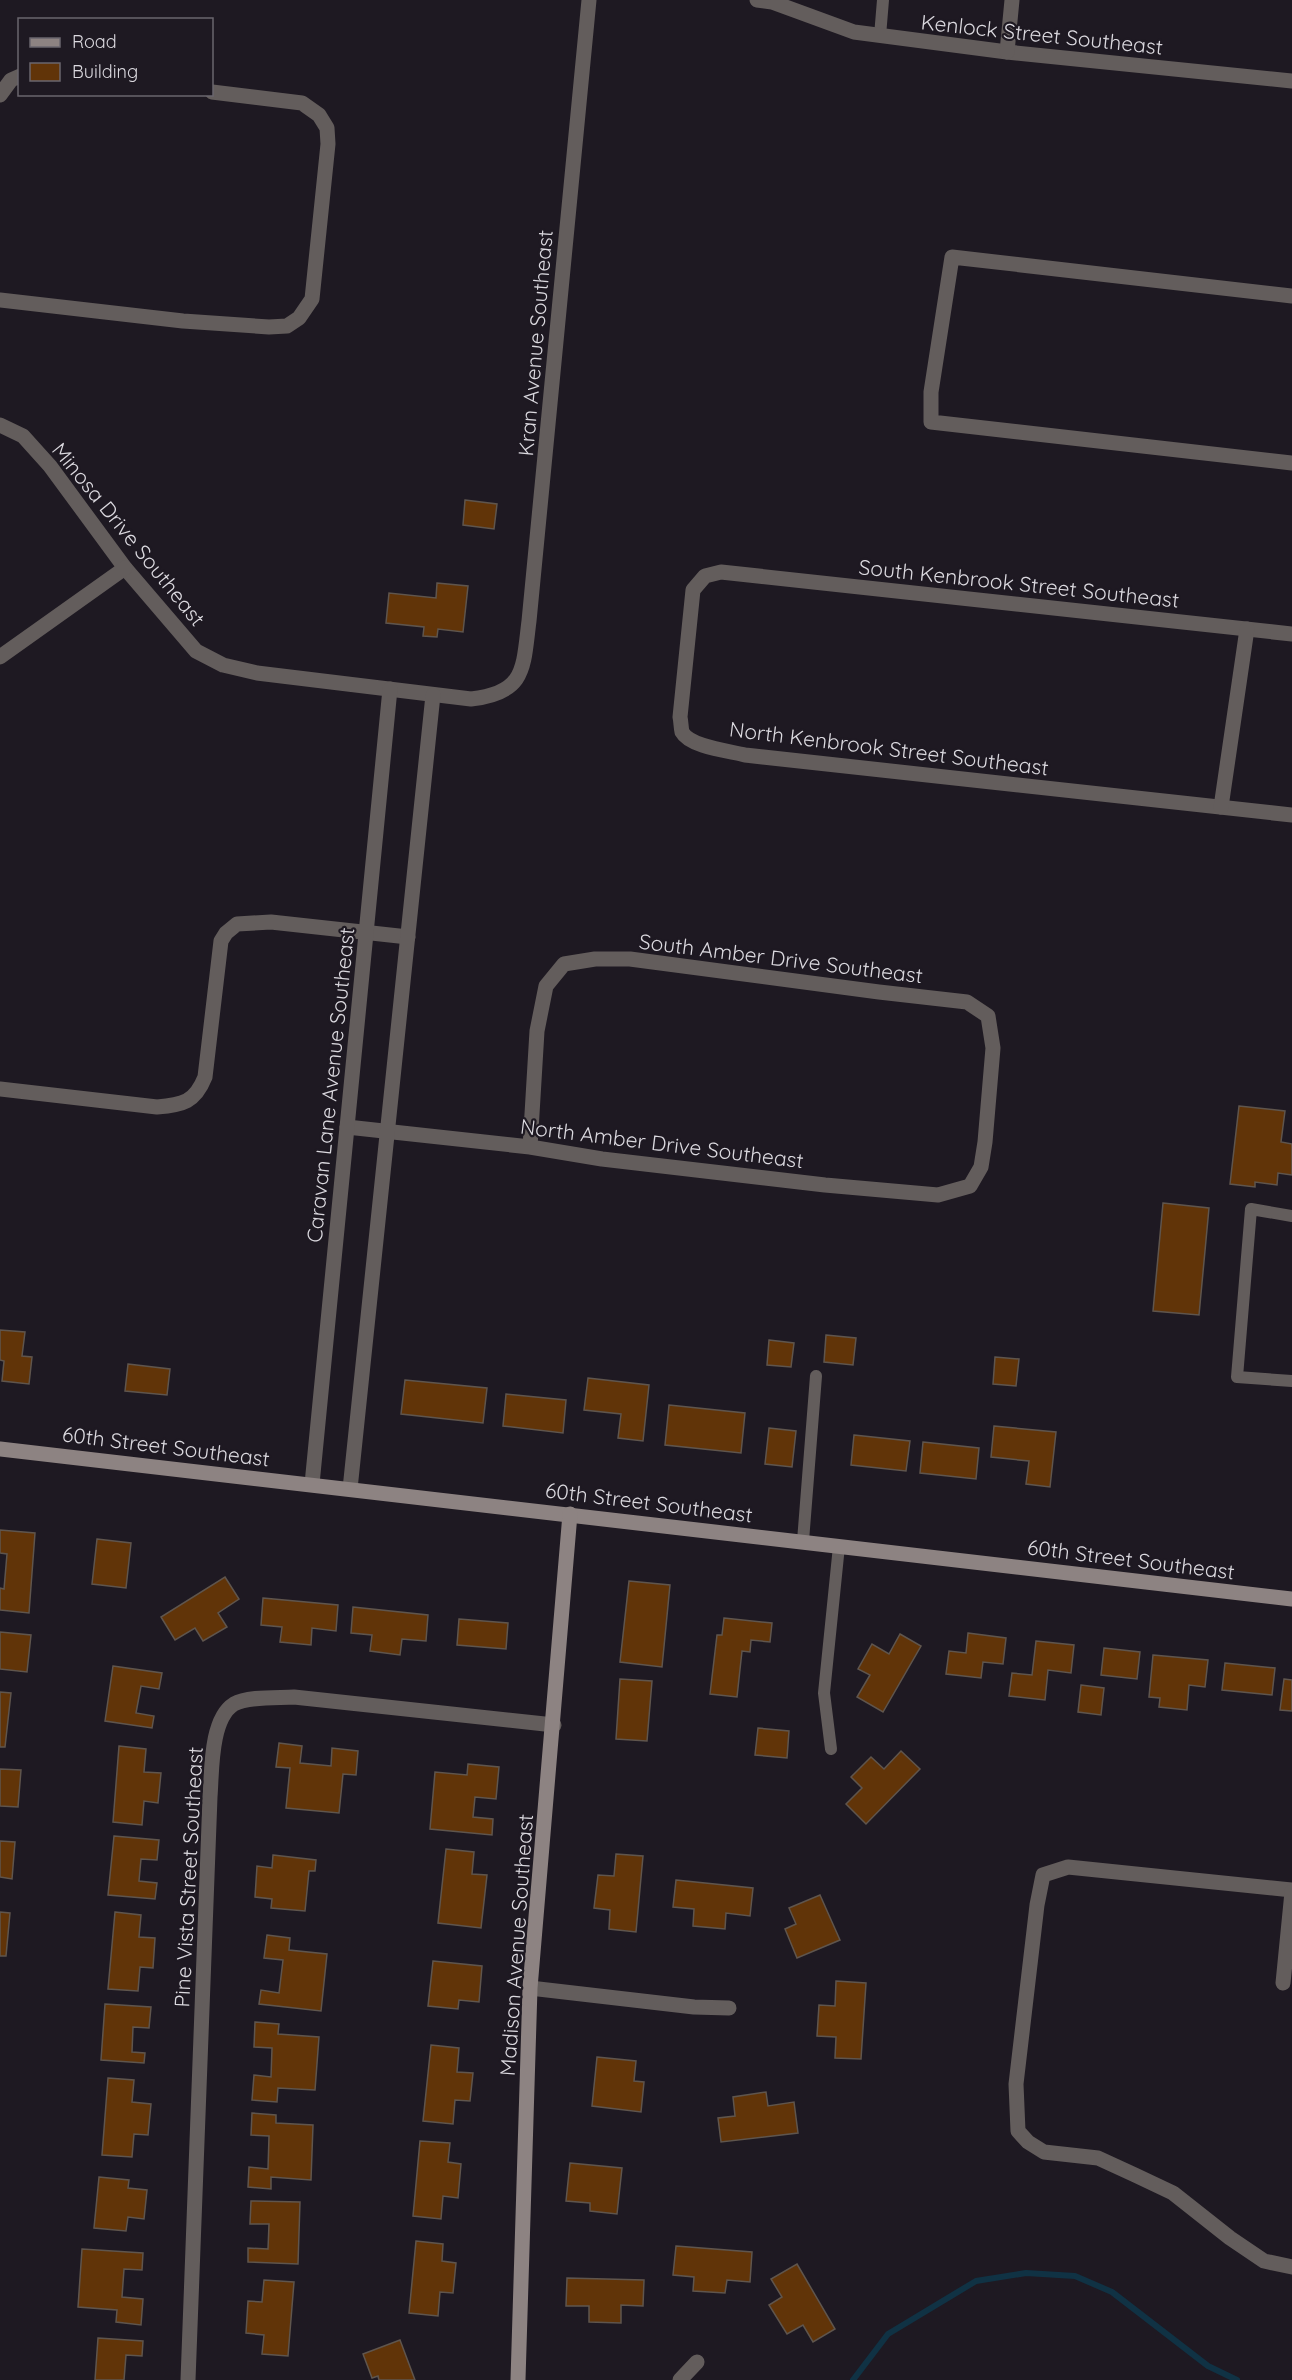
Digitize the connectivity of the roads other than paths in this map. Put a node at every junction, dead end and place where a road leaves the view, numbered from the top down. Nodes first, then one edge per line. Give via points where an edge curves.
1 (589, 0) edge
2 (757, 0) edge
3 (883, 0) edge
4 (1012, 0) edge
5 (880, 36) junction
6 (1007, 52) junction
7 (15, 78) edge
8 (1292, 81) edge
9 (213, 92) edge
10 (0, 95) edge
11 (1292, 296) edge
12 (0, 300) edge
13 (0, 425) edge
14 (1292, 464) edge
15 (125, 568) junction
16 (741, 573) joint
17 (1247, 629) junction
18 (1292, 634) edge
19 (0, 657) edge
20 (509, 686) joint
21 (390, 689) junction
22 (433, 695) junction
23 (1221, 807) junction
24 (1292, 815) edge
25 (366, 933) junction
26 (408, 937) junction
27 (0, 1089) edge
28 (347, 1127) junction
29 (387, 1132) junction
30 (530, 1147) junction
31 (970, 1186) joint
32 (1292, 1216) edge
33 (816, 1376) dead end
34 (1292, 1381) edge
35 (0, 1449) edge
36 (312, 1484) junction
37 (350, 1489) junction
38 (570, 1514) junction
39 (803, 1541) junction
40 (839, 1546) junction
41 (1292, 1599) edge
42 (554, 1725) junction
43 (831, 1749) dead end
44 (1292, 1891) edge
45 (1283, 1983) dead end
46 (530, 1988) junction
47 (729, 2008) dead end
48 (1292, 2267) edge
49 (697, 2362) dead end
50 (188, 2380) edge
51 (518, 2380) edge
52 (680, 2380) edge

1 - 20 street, Kran Avenue Southeast via 529,621 520,675
2 - 5 street, Kenlock Street Southeast via 854,32
3 - 5 lane
4 - 6 street
5 - 6 street, Kenlock Street Southeast
6 - 8 street, Kenlock Street Southeast
7 - 10 street
9 - 12 street via 303,103 319,115 327,128 312,299 299,318 287,326 269,327
11 - 14 street via 952,257 931,392 931,422
13 - 15 street, Minosa Drive Southeast via 23,436 50,466
15 - 19 street
15 - 21 street, Minosa Drive Southeast via 196,651 223,665 257,673
16 - 17 street, South Kenbrook Street Southeast
16 - 23 street, North Kenbrook Street Southeast via 705,576 693,590 680,717 682,731 689,739 745,755
17 - 18 street, South Kenbrook Street Southeast
17 - 23 street
20 - 22 street, Minosa Drive Southeast via 494,696 482,698
21 - 22 street, Minosa Drive Southeast
21 - 25 street, Caravan Lane Avenue Southeast
22 - 26 street
23 - 24 street, North Kenbrook Street Southeast
25 - 26 street
25 - 27 street via 271,922 237,924 226,933 221,941 205,1077 190,1100 176,1106
25 - 28 street, Caravan Lane Avenue Southeast
26 - 29 street
28 - 29 street, North Amber Drive Southeast
28 - 36 street, Caravan Lane Avenue Southeast
29 - 30 street, North Amber Drive Southeast
29 - 37 street
30 - 31 street, North Amber Drive Southeast via 602,1160 825,1185 938,1195
30 - 31 street, South Amber Drive Southeast via 537,1030 546,986 564,964 630,959 967,1002 988,1016 993,1048 985,1142 981,1167
32 - 34 lane via 1251,1209 1238,1377
33 - 39 lane
35 - 36 main road, 60th Street Southeast
36 - 37 main road, 60th Street Southeast
37 - 38 main road, 60th Street Southeast
38 - 39 main road, 60th Street Southeast
38 - 42 main road, Madison Avenue Southeast
39 - 40 main road, 60th Street Southeast
40 - 41 main road, 60th Street Southeast
40 - 43 lane via 824,1693
42 - 46 main road, Madison Avenue Southeast
42 - 50 street, Pine Vista Street Southeast via 294,1697 256,1698 233,1704 218,1724 210,1797
44 - 45 street
44 - 48 street via 1068,1867 1043,1875 1036,1905 1016,2084 1018,2131 1028,2142 1044,2152 1098,2158 1135,2175 1173,2193 1264,2261
46 - 47 street
46 - 51 main road, Madison Avenue Southeast
49 - 52 street

